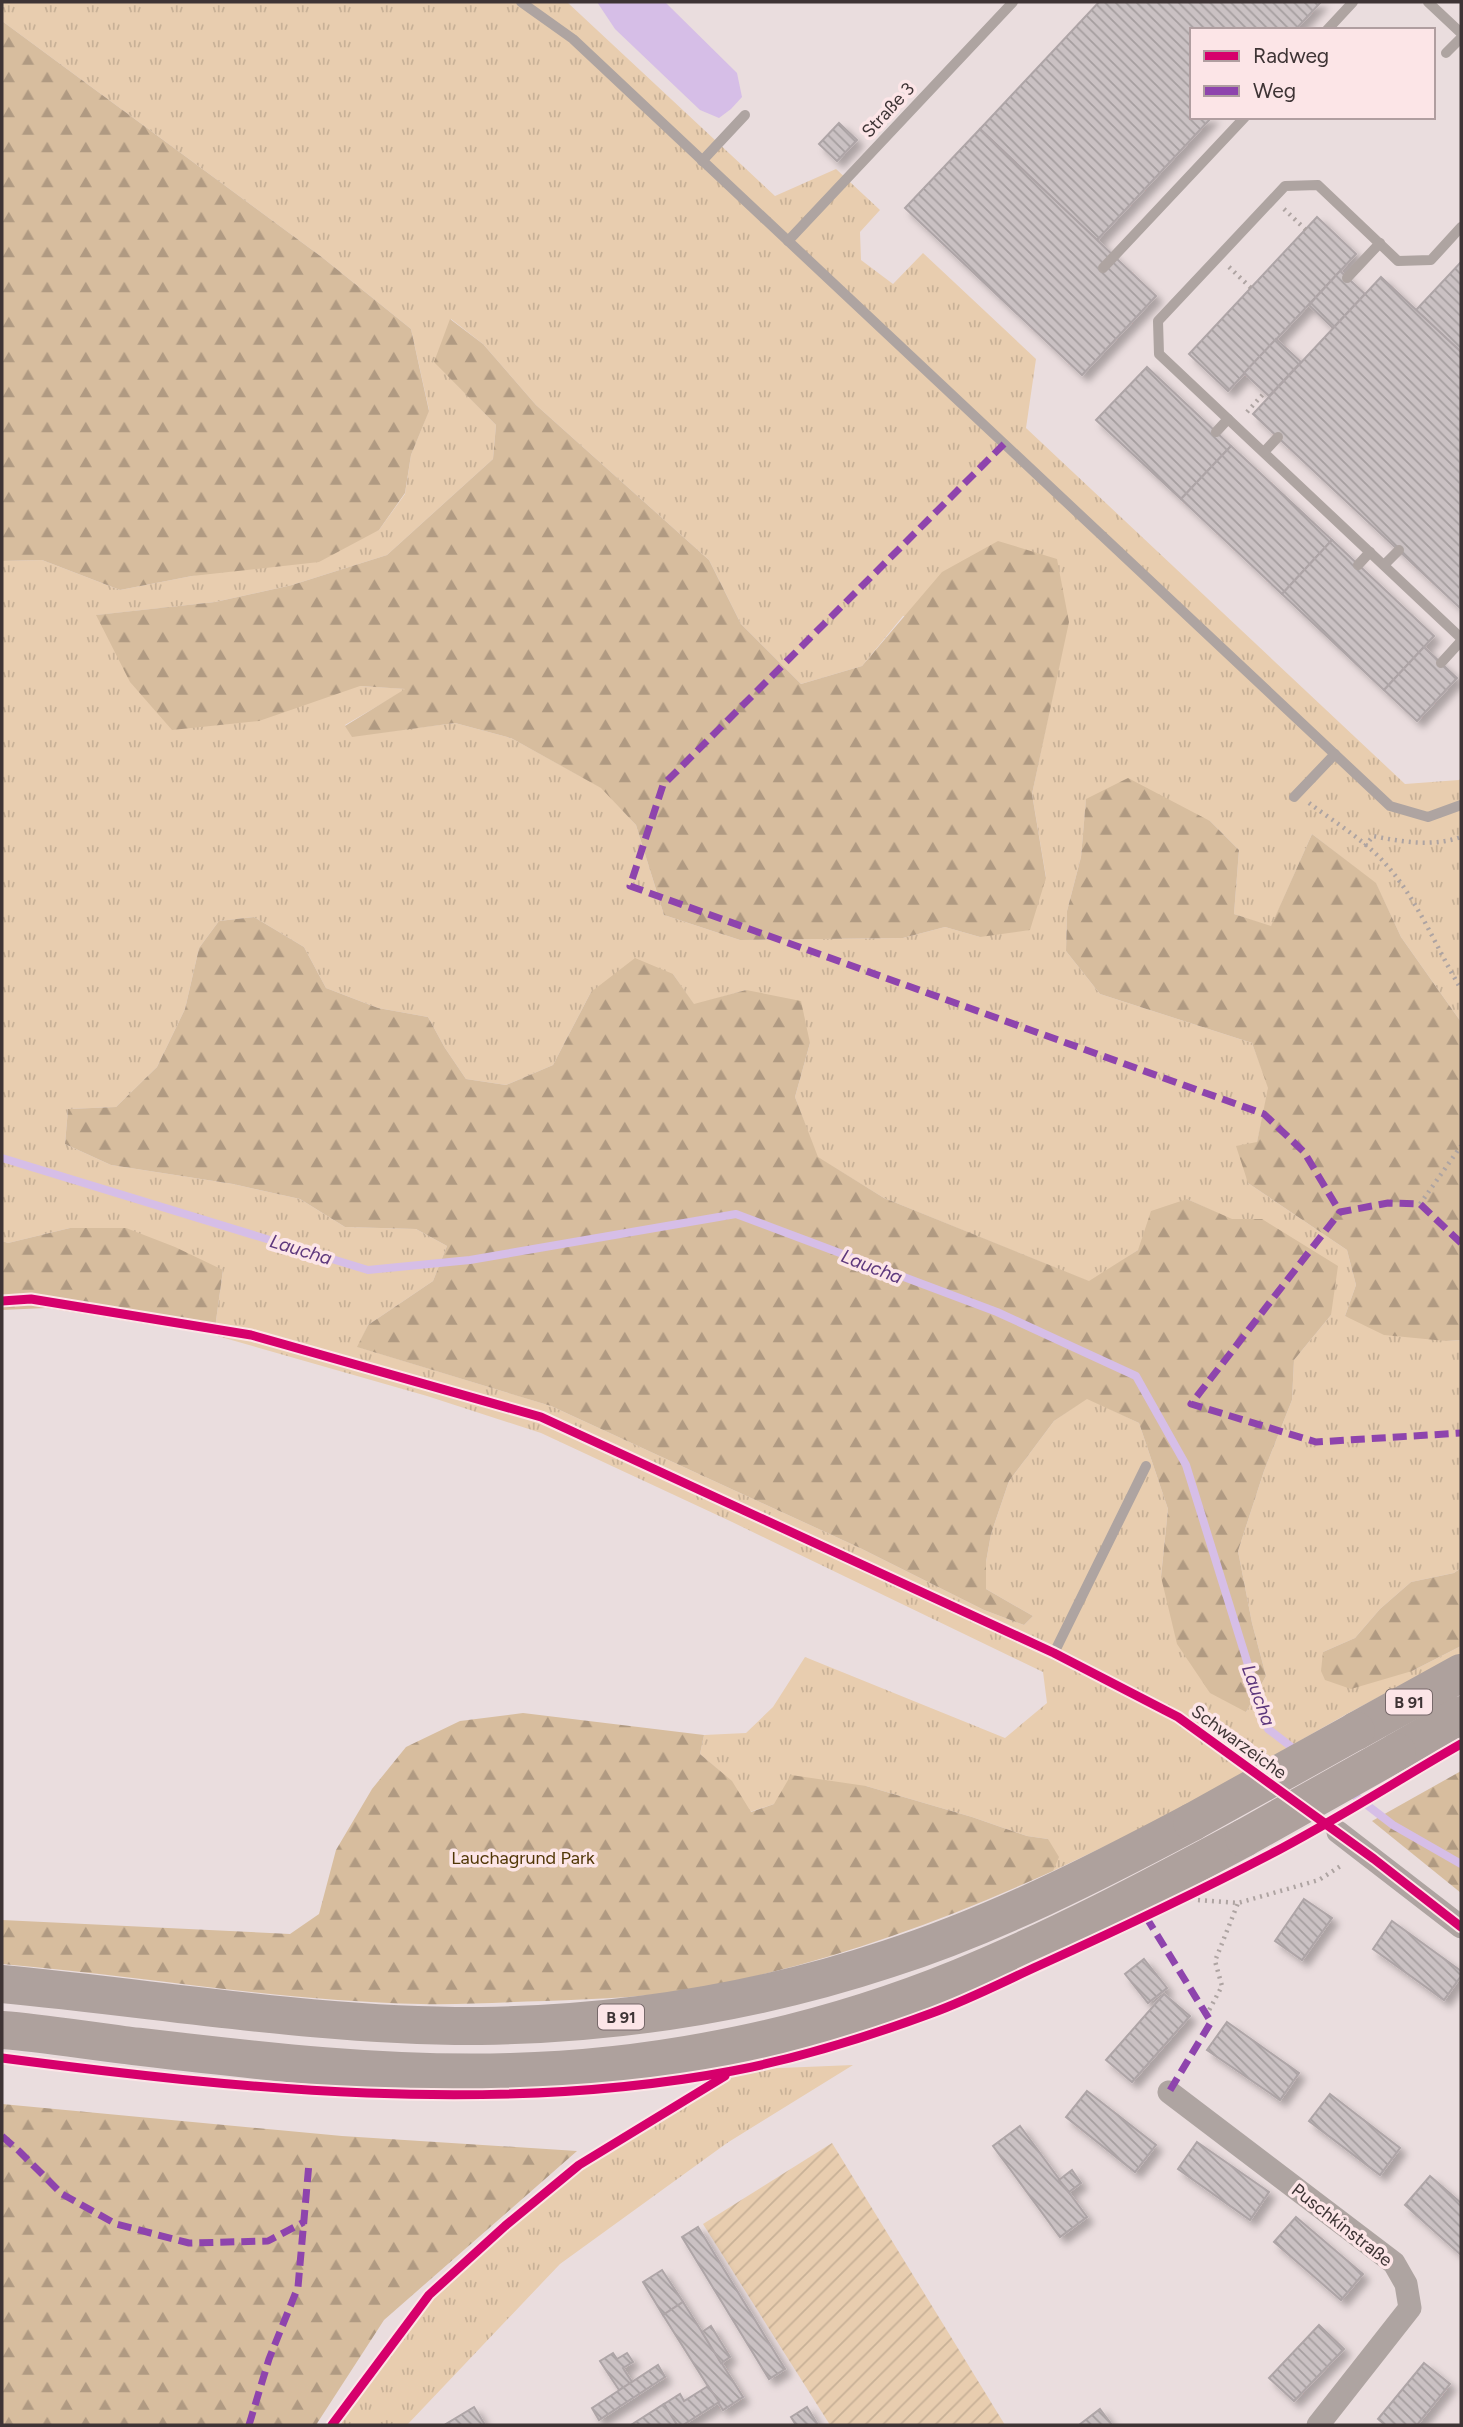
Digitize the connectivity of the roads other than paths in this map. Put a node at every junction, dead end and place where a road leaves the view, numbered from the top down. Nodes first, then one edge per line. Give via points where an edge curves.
1 (521, 2) edge
2 (1013, 2) edge
3 (1353, 2) edge
4 (1428, 2) edge
5 (1329, 28) edge
6 (1461, 35) edge
7 (1446, 53) dead end
8 (745, 116) dead end
9 (1243, 119) edge
10 (702, 161) junction
11 (1461, 227) edge
12 (788, 241) junction
13 (1380, 243) junction
14 (1103, 268) dead end
15 (1347, 278) dead end
16 (1231, 422) junction
17 (1216, 432) dead end
18 (1278, 437) dead end
19 (1264, 452) junction
20 (1399, 550) dead end
21 (1370, 552) junction
22 (1358, 565) dead end
23 (1384, 565) junction
24 (1461, 639) edge
25 (1441, 663) dead end
26 (1335, 754) junction
27 (1296, 795) road end
28 (1461, 805) edge
29 (1146, 1466) dead end
30 (976, 1618) dead end
31 (1054, 1653) junction
32 (1461, 1673) edge
33 (1461, 1715) edge
34 (1338, 1832) joint
35 (1461, 1927) edge
36 (2, 1984) edge
37 (2, 2030) edge
38 (1169, 2092) dead end
39 (1318, 2425) edge

1 - 10 lane via 573,39
2 - 12 lane, Straße 3
3 - 5 lane
4 - 6 lane
6 - 7 lane
8 - 10 lane
9 - 14 lane
10 - 12 lane
11 - 13 lane via 1431,260 1398,261
12 - 26 lane
13 - 15 lane
13 - 16 lane via 1318,185 1285,186 1158,321 1159,354
16 - 17 lane
16 - 19 lane
18 - 19 lane
19 - 21 lane
20 - 23 lane
21 - 22 lane
21 - 23 lane
23 - 24 lane
24 - 25 lane
26 - 27 lane
26 - 28 lane via 1390,806 1428,817
29 - 31 lane
30 - 31 lane, Schwarzeiche
31 - 34 lane, Schwarzeiche via 1178,1717
32 - 36 highway, B 91, bridge via 1122,1859 967,1930 888,1959 730,2000 644,2015 482,2026 346,2021
33 - 37 highway, B 91, bridge via 1244,1839 1052,1938 957,1979 772,2037 605,2066 417,2071 324,2067
34 - 35 street, Schwarzeiche
38 - 39 street, Puschkinstraße via 1394,2263 1406,2284 1410,2308

